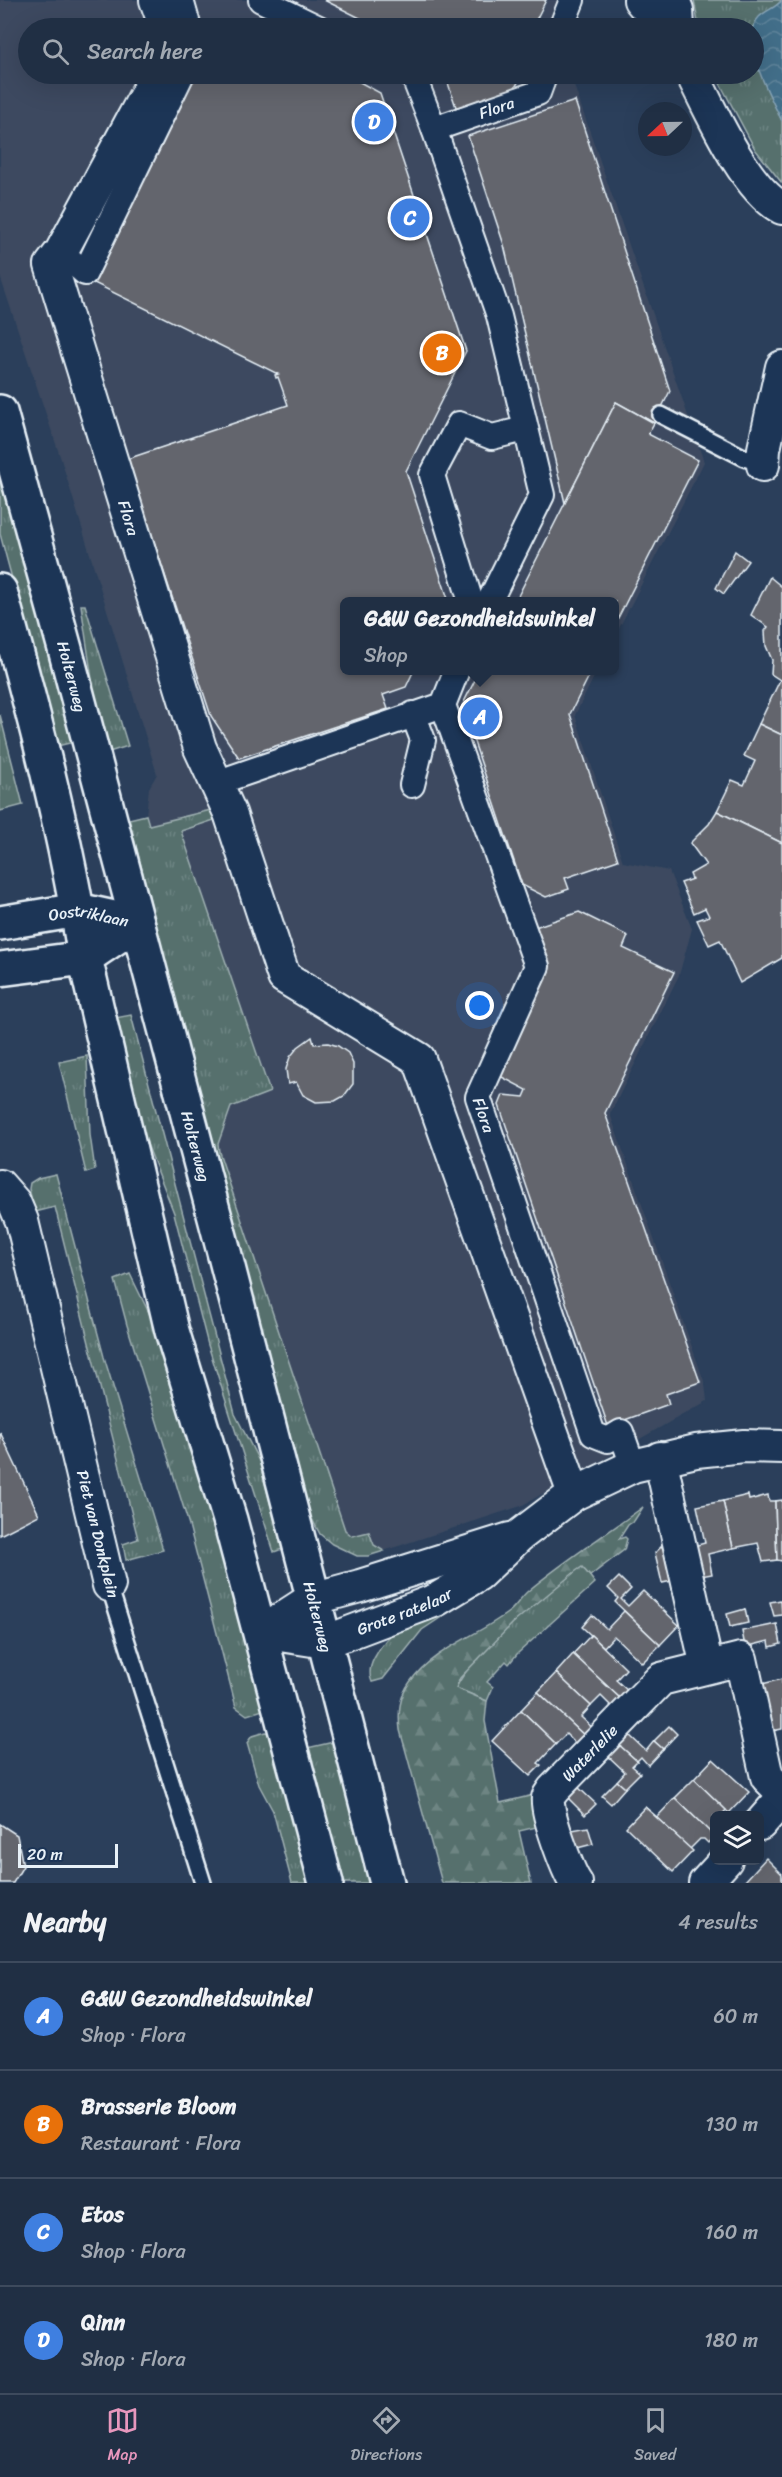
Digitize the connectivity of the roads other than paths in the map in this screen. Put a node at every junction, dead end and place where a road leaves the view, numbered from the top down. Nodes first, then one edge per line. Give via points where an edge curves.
1 (156, 0) edge
2 (181, 0) edge
3 (261, 0) edge
4 (572, 0) edge
5 (640, 0) edge
6 (673, 0) edge
7 (162, 18) edge
8 (186, 18) edge
9 (298, 18) edge
10 (565, 18) edge
11 (655, 18) edge
12 (677, 18) edge
13 (152, 84) edge
14 (177, 84) edge
15 (416, 84) edge
16 (541, 84) edge
17 (698, 84) edge
18 (434, 129) junction
19 (782, 208) edge
20 (61, 252) junction
21 (782, 367) edge
22 (0, 412) edge
23 (661, 415) dead end
24 (525, 429) junction
25 (763, 465) joint
26 (0, 591) edge
27 (469, 597) edge
28 (491, 597) edge
29 (455, 675) edge
30 (443, 705) junction
31 (413, 714) junction
32 (216, 783) junction
33 (412, 785) dead end
34 (78, 910) junction
35 (0, 923) edge
36 (137, 923) junction
37 (85, 958) junction
38 (0, 969) edge
39 (0, 1186) edge
40 (782, 1446) edge
41 (646, 1462) junction
42 (574, 1494) junction
43 (519, 1536) junction
44 (110, 1586) joint
45 (312, 1599) junction
46 (261, 1632) junction
47 (325, 1642) junction
48 (707, 1667) junction
49 (782, 1792) edge
50 (782, 1799) edge
51 (764, 1819) edge
52 (721, 1865) edge
53 (203, 1883) edge
54 (326, 1883) edge
55 (387, 1883) edge
56 (576, 1883) edge
57 (705, 1883) edge

1 - 7 street
2 - 8 street
3 - 9 street
4 - 10 street
5 - 11 street
6 - 12 street
13 - 20 street, Flora
14 - 20 street via 85,273
15 - 18 street
16 - 18 street, Flora via 538,93
17 - 19 street via 746,172 759,190
18 - 24 street via 499,316
20 - 32 street, Flora via 51,265 200,748
21 - 25 street
22 - 36 main road, Holterweg
23 - 25 lane
24 - 27 street via 492,437 459,424 432,475
24 - 28 street via 542,495
26 - 34 main road via 57,809
29 - 30 street
30 - 31 street
30 - 41 street, Flora via 537,966 478,1098 593,1434 608,1440 621,1432
31 - 32 street
31 - 33 street via 423,740
32 - 42 street, Flora via 230,813 284,977 419,1059
34 - 35 main road, Oostriklaan
34 - 36 main road, Oostriklaan
34 - 37 main road
36 - 37 main road, Oostriklaan
36 - 45 main road, Holterweg
37 - 38 main road, Oostriklaan
37 - 46 main road via 172,1331
39 - 44 street, Piet van Donkplein via 14,1202 22,1221
40 - 41 street, Grote ratelaar via 744,1446
41 - 42 street, Grote ratelaar
41 - 48 street
42 - 43 street, Grote ratelaar
43 - 45 street, Grote ratelaar
43 - 47 street, Grote ratelaar via 479,1574 436,1600
44 - 53 lane, Piet van Donkplein
45 - 46 street, Grote ratelaar
45 - 47 main road, Holterweg
46 - 47 street, Grote ratelaar
46 - 54 main road
47 - 55 main road, Holterweg
48 - 49 street, Waterlelie via 741,1659 767,1777
48 - 56 street, Waterlelie via 661,1679 553,1790 548,1799 552,1819 569,1875
50 - 51 street
52 - 57 street

